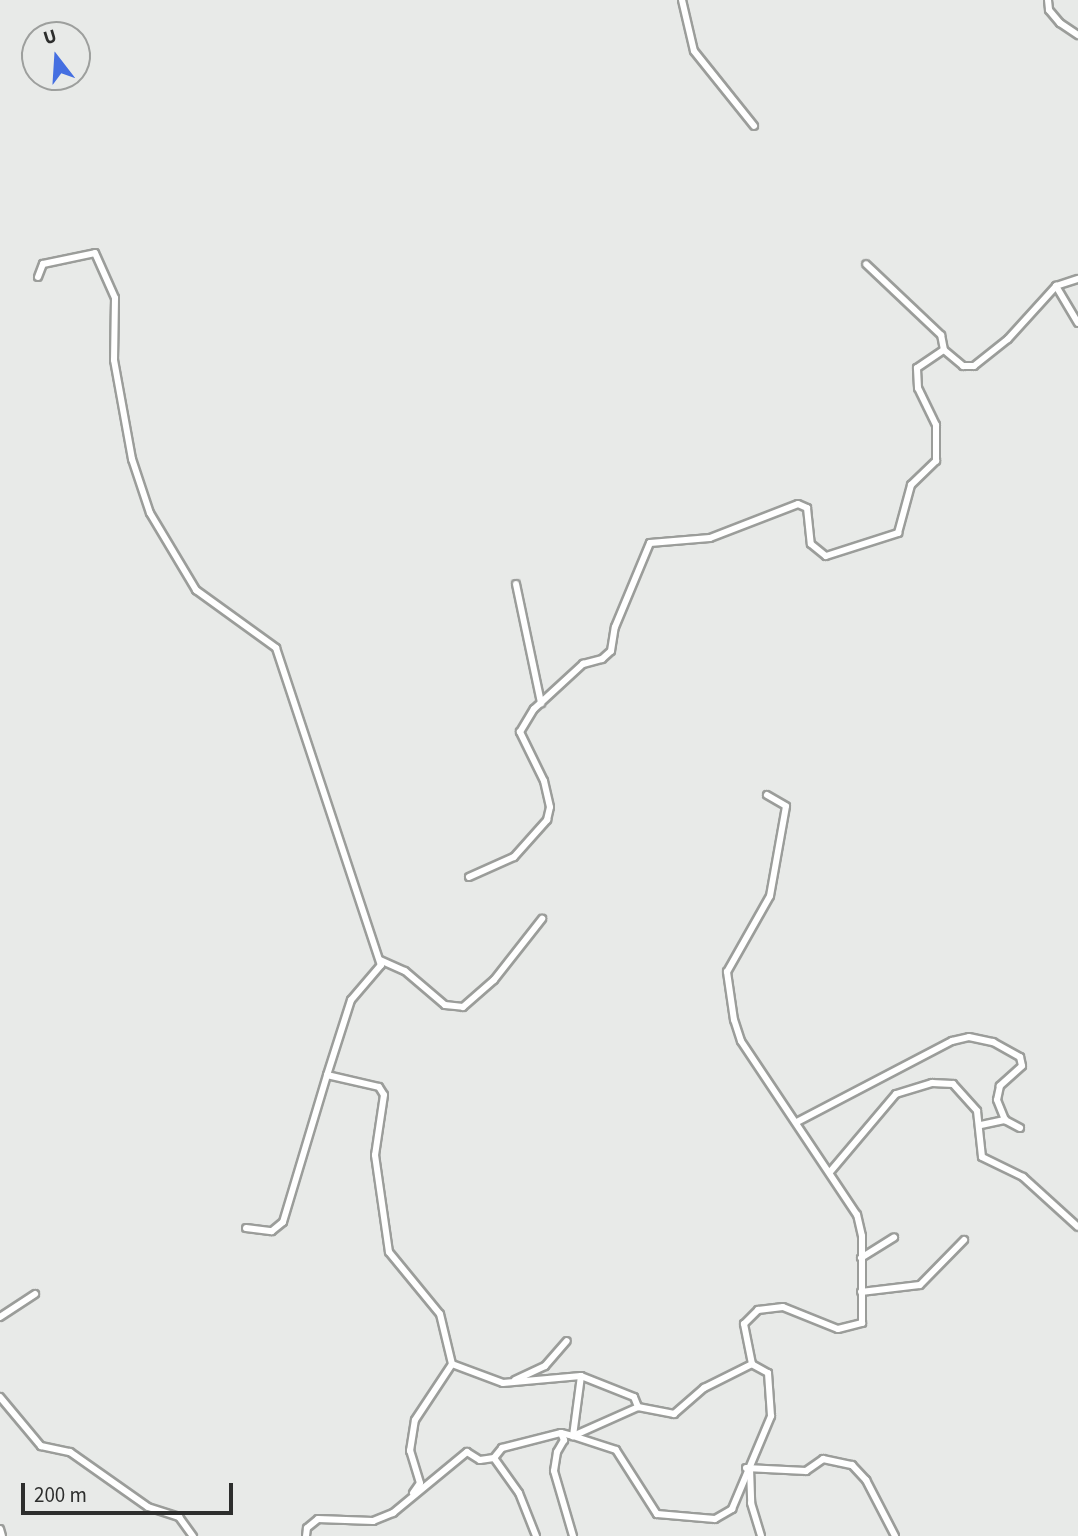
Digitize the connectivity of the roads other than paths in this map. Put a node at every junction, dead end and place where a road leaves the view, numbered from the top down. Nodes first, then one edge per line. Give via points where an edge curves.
1 (682, 0) edge
2 (1048, 0) edge
3 (1078, 35) edge
4 (754, 126) dead end
5 (866, 264) dead end
6 (38, 277) dead end
7 (1078, 279) edge
8 (1056, 286) junction
9 (1078, 323) edge
10 (944, 350) junction
11 (516, 584) dead end
12 (541, 703) junction
13 (767, 795) dead end
14 (469, 877) dead end
15 (542, 919) dead end
16 (380, 960) junction
17 (327, 1075) junction
18 (1005, 1120) junction
19 (797, 1122) junction
20 (981, 1125) junction
21 (1020, 1128) dead end
22 (830, 1172) junction
23 (1078, 1227) edge
24 (246, 1228) dead end
25 (894, 1237) dead end
26 (964, 1240) dead end
27 (861, 1258) junction
28 (861, 1292) junction
29 (35, 1294) dead end
30 (0, 1317) edge
31 (567, 1341) dead end
32 (452, 1364) junction
33 (752, 1364) junction
34 (581, 1376) junction
35 (503, 1383) junction
36 (0, 1397) edge
37 (638, 1406) junction
38 (561, 1433) junction
39 (573, 1436) junction
40 (494, 1458) junction
41 (748, 1468) junction
42 (407, 1501) junction
43 (0, 1529) edge
44 (2, 1536) edge
45 (193, 1536) edge
46 (306, 1536) edge
47 (536, 1536) edge
48 (573, 1536) edge
49 (761, 1536) edge
50 (895, 1536) edge

1 - 4 street via 694,51
2 - 3 street via 1049,10 1060,23
5 - 10 street via 941,335
6 - 16 street via 43,264 95,253 115,298 114,360 132,459 150,513 196,590 276,648
7 - 8 street
8 - 9 street
8 - 10 street via 1008,339 974,366 963,366
10 - 12 street via 917,368 918,388 936,425 936,461 911,485 898,533 826,556 811,544 807,508 798,504 710,538 650,543 615,627 611,651 583,664
11 - 12 street
12 - 14 street via 520,732 536,756 544,781 550,807 547,820 514,857
13 - 19 street via 786,806 771,897 761,920 729,964 727,980 741,1041
15 - 16 street via 494,980 463,1007 446,1005 405,971
16 - 17 street via 374,978 351,1000
17 - 24 street via 283,1222 272,1231
17 - 32 street via 379,1087 384,1095 375,1155 383,1232 389,1252 440,1314
18 - 19 street via 998,1093 1020,1070 1022,1060 993,1042 970,1037 952,1041
18 - 20 street
18 - 21 street
19 - 22 street
20 - 22 street via 972,1102 953,1084 907,1088 891,1099
20 - 23 street via 982,1157 1023,1177
22 - 27 street via 857,1215
25 - 27 street
26 - 28 street via 920,1285
27 - 28 street
28 - 33 street via 865,1312 856,1328 838,1329 783,1307 752,1314 744,1333
29 - 30 street
31 - 35 street via 545,1366
32 - 35 street
32 - 42 street via 415,1420 410,1451 420,1483
33 - 37 street via 704,1388 674,1414
33 - 41 street via 768,1373 772,1405 769,1426
34 - 35 street
34 - 37 street via 634,1397
34 - 39 street
36 - 45 street via 41,1446 70,1452 148,1507 179,1517
37 - 39 street
38 - 39 street
38 - 40 street via 502,1448
38 - 48 street via 564,1440 554,1471
39 - 41 street via 617,1450 657,1514 722,1516 732,1509
40 - 42 street via 480,1460 467,1452
40 - 47 street via 519,1493
41 - 49 street via 751,1503
41 - 50 street via 806,1472 823,1459 852,1465 866,1480
42 - 46 street via 373,1521 318,1519 307,1528
43 - 44 street

